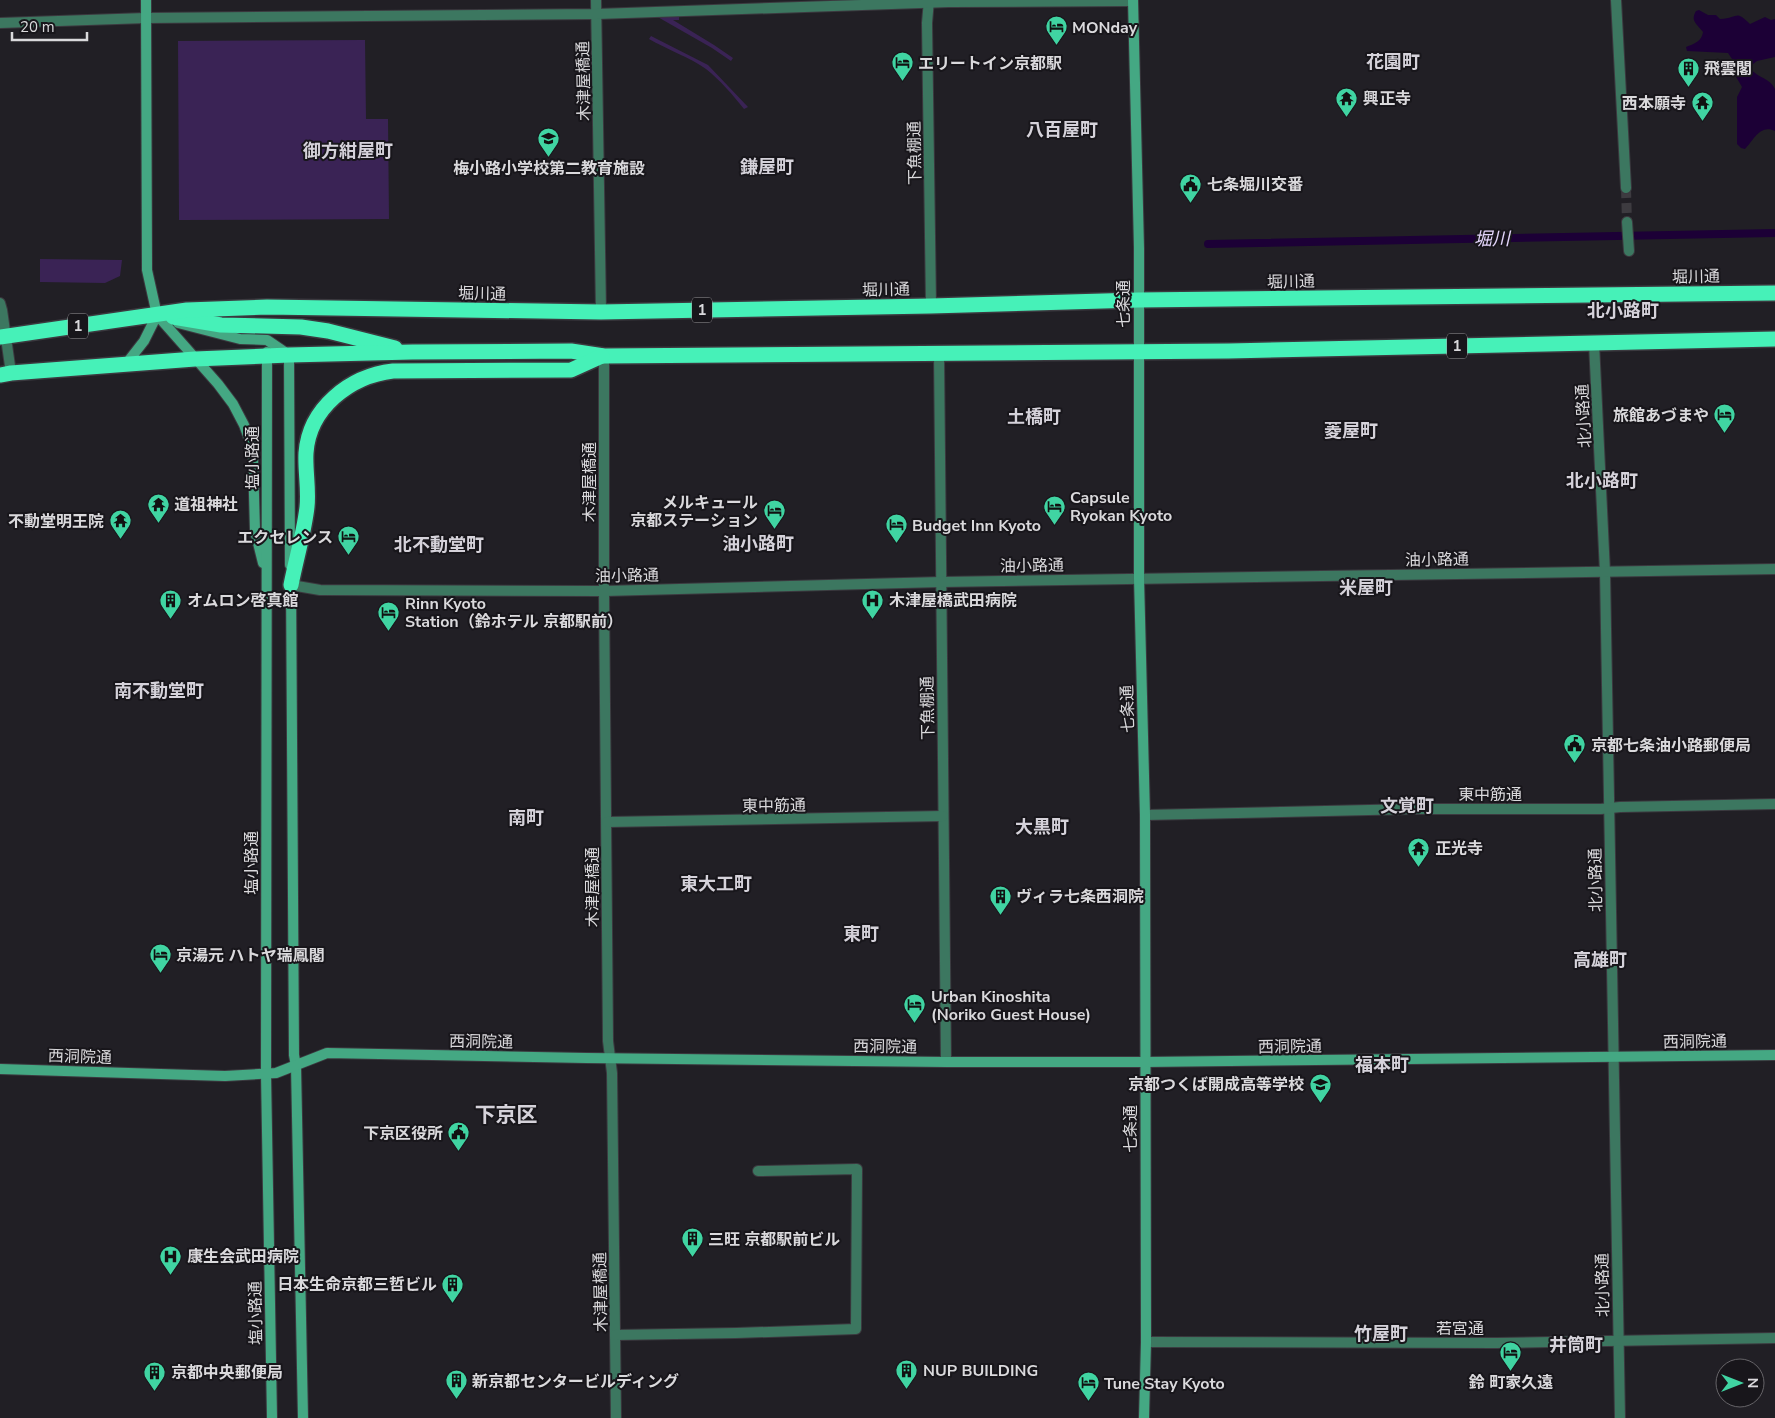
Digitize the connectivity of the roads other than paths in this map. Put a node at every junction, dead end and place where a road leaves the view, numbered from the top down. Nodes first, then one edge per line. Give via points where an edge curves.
1 (146, 0) edge
2 (596, 0) edge
3 (1133, 0) edge
4 (1616, 0) edge
5 (929, 2) edge
6 (597, 14) junction
7 (146, 18) junction
8 (0, 23) edge
9 (1626, 188) tunnel mouth
10 (1627, 222) tunnel mouth
11 (1629, 251) dead end
12 (1775, 293) edge
13 (1138, 300) junction
14 (0, 303) edge
15 (932, 306) junction
16 (267, 308) junction
17 (601, 312) junction
18 (157, 315) junction
19 (267, 333) junction
20 (3, 337) edge
21 (1775, 339) edge
22 (1594, 343) junction
23 (412, 352) junction
24 (1138, 352) junction
25 (938, 354) junction
26 (289, 355) junction
27 (267, 356) junction
28 (604, 356) junction
29 (195, 359) junction
30 (126, 364) junction
31 (6, 374) edge
32 (1775, 569) edge
33 (1605, 572) junction
34 (267, 576) junction
35 (1139, 578) junction
36 (941, 582) junction
37 (291, 585) junction
38 (604, 592) junction
39 (1775, 804) edge
40 (1609, 808) junction
41 (1145, 815) junction
42 (943, 816) junction
43 (607, 822) junction
44 (1775, 1055) edge
45 (610, 1058) junction
46 (1612, 1058) junction
47 (946, 1062) junction
48 (1145, 1062) junction
49 (296, 1066) junction
50 (0, 1069) edge
51 (266, 1074) junction
52 (758, 1171) dead end
53 (615, 1335) junction
54 (1775, 1338) edge
55 (1146, 1342) junction
56 (1618, 1342) junction
57 (272, 1418) edge
58 (303, 1418) edge
59 (616, 1418) edge
60 (1144, 1418) edge
61 (1620, 1418) edge

1 - 7 street
2 - 6 street, 木津屋橋通
3 - 5 street
3 - 13 street, 七条通
4 - 9 street
5 - 6 street
5 - 15 street, 下魚棚通
6 - 7 street
6 - 17 street, 木津屋橋通
7 - 8 street
7 - 18 street via 147,270
10 - 11 street
12 - 13 highway, 堀川通 / 1
13 - 15 highway, 堀川通 / 1
13 - 24 street, 七条通
14 - 20 street
15 - 17 highway, 堀川通 / 1
16 - 17 highway, 堀川通 / 1
16 - 18 highway, 堀川通 / 1 via 187,310
16 - 19 street, 塩小路通
18 - 19 highway, 1
18 - 20 highway, 堀川通 / 1
18 - 29 street
18 - 30 street via 144,341
19 - 23 highway, 1 via 301,326
19 - 26 street
19 - 27 street, 塩小路通
20 - 31 street
21 - 22 highway, 1
22 - 24 highway, 1
22 - 33 street, 北小路通
23 - 26 highway, 1
23 - 28 highway, 1 via 571,351
24 - 25 highway, 1
24 - 35 street, 七条通
25 - 28 highway, 1
25 - 36 street, 下魚棚通
26 - 27 highway, 1
26 - 37 street
27 - 29 highway, 1
27 - 34 street, 塩小路通
28 - 37 highway, 1 via 571,370 393,370 364,377 347,387 325,407 308,443 307,506
28 - 38 street, 木津屋橋通
29 - 30 highway, 1
29 - 34 street via 233,404 250,441 255,531
30 - 31 highway, 1
32 - 33 street, 油小路通
33 - 35 street, 油小路通
33 - 40 street, 北小路通
34 - 51 street, 塩小路通
35 - 36 street, 油小路通
35 - 41 street, 七条通
36 - 38 street, 油小路通
36 - 42 street, 下魚棚通
37 - 38 street, 油小路通 via 320,590
37 - 49 street
38 - 43 street, 木津屋橋通
39 - 40 street, 東中筋通
40 - 41 street, 東中筋通
40 - 46 street, 北小路通
41 - 48 street, 七条通
42 - 43 street, 東中筋通
42 - 47 street, 下魚棚通
43 - 45 street, 木津屋橋通
44 - 46 street, 西洞院通
45 - 47 street, 西洞院通
45 - 49 street, 西洞院通 via 327,1053
45 - 53 street, 木津屋橋通
46 - 48 street, 西洞院通
46 - 56 street, 北小路通
47 - 48 street, 西洞院通
48 - 55 street, 七条通
49 - 51 street, 西洞院通 via 276,1074
49 - 58 street
50 - 51 street, 西洞院通 via 225,1076
51 - 57 street, 塩小路通
52 - 53 street via 856,1169 856,1329
53 - 59 street, 木津屋橋通
54 - 56 street, 若宮通
55 - 56 street, 若宮通
55 - 60 street, 七条通
56 - 61 street, 北小路通

